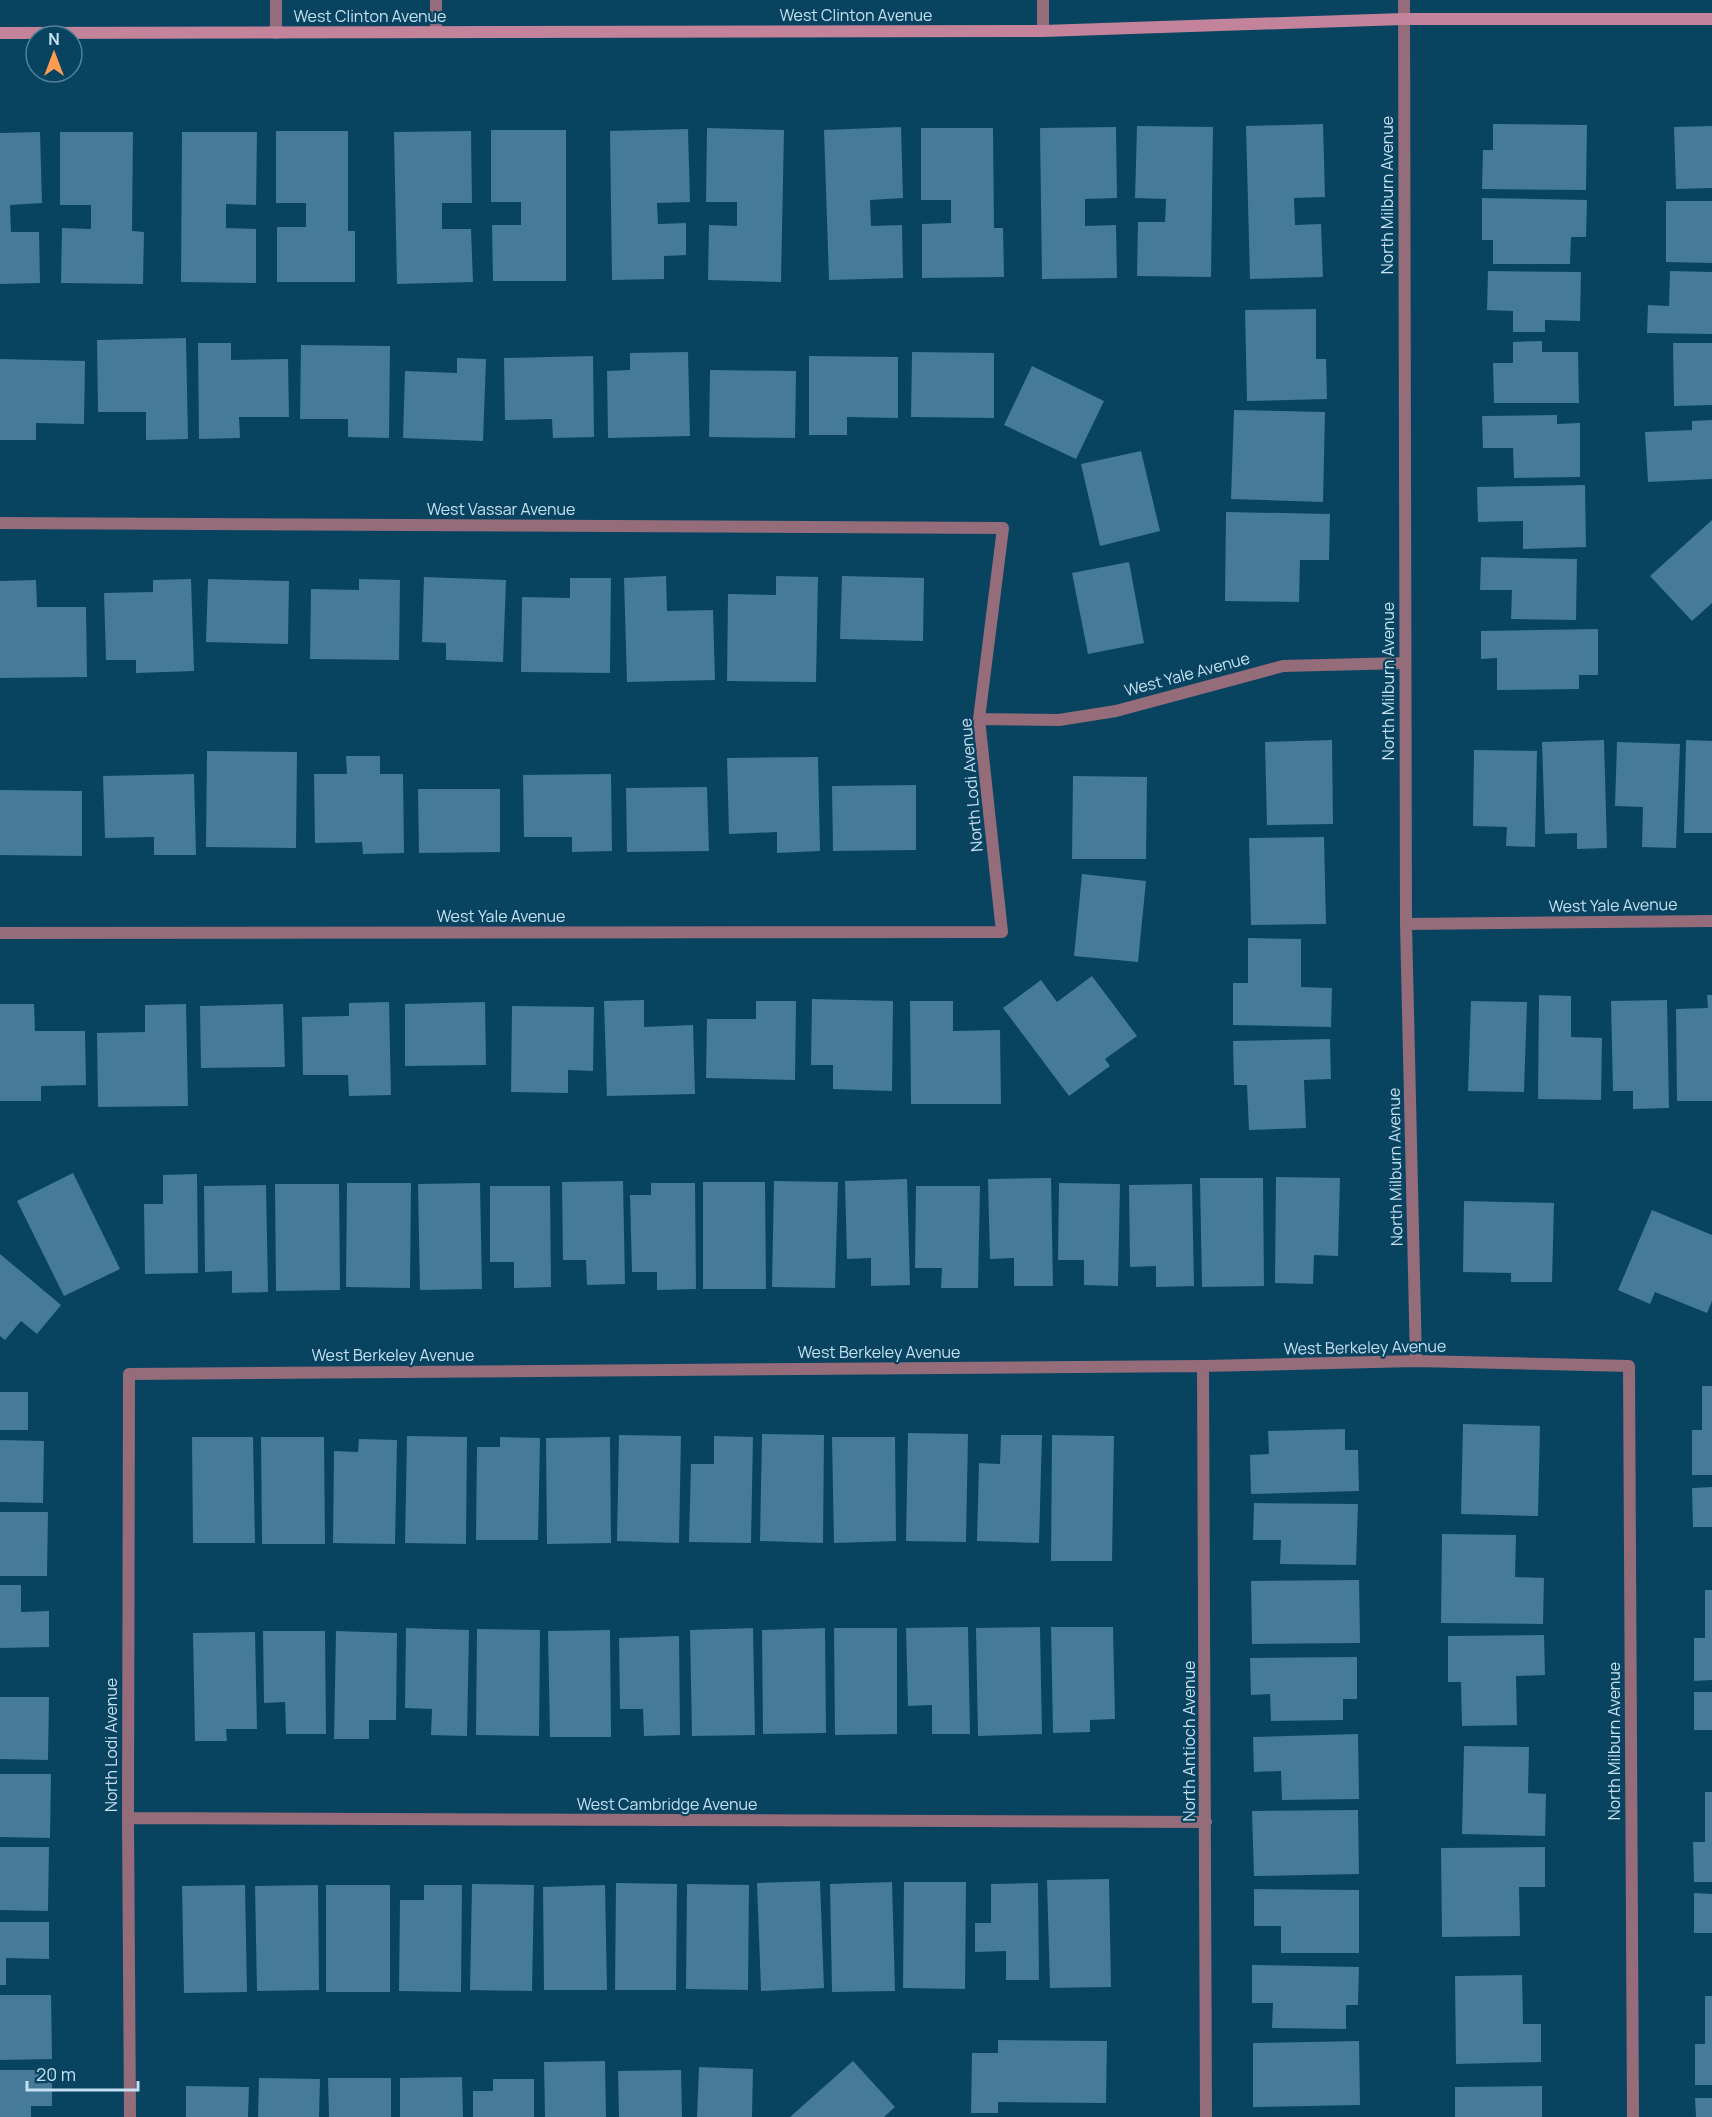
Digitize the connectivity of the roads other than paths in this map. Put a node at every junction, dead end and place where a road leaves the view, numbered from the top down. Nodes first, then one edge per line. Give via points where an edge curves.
1 (276, 0) edge
2 (436, 0) edge
3 (1042, 0) edge
4 (1404, 0) edge
5 (1403, 19) junction
6 (1712, 19) edge
7 (1043, 31) junction
8 (436, 32) junction
9 (0, 33) edge
10 (276, 33) junction
11 (0, 524) edge
12 (1003, 528) joint
13 (1404, 663) junction
14 (979, 719) junction
15 (1712, 921) edge
16 (1406, 924) junction
17 (1002, 932) joint
18 (0, 933) edge
19 (1416, 1361) junction
20 (1203, 1366) junction
21 (1629, 1366) joint
22 (129, 1374) joint
23 (128, 1818) junction
24 (1206, 1822) junction
25 (130, 2117) edge
26 (1206, 2117) edge
27 (1633, 2117) edge

1 - 10 street
2 - 8 street
3 - 7 street
4 - 5 street, North Milburn Avenue
5 - 6 main road, West Clinton Avenue
5 - 7 main road, West Clinton Avenue
5 - 13 street, North Milburn Avenue
7 - 8 main road, West Clinton Avenue
8 - 10 main road, West Clinton Avenue
9 - 10 main road, West Clinton Avenue
11 - 12 street, West Vassar Avenue
12 - 14 street, North Lodi Avenue
13 - 14 street, West Yale Avenue via 1283,666 1116,711 1059,720
13 - 16 street, North Milburn Avenue
14 - 17 street, North Lodi Avenue
15 - 16 street, West Yale Avenue
16 - 19 street, North Milburn Avenue
17 - 18 street, West Yale Avenue
19 - 20 street, West Berkeley Avenue
19 - 21 street, West Berkeley Avenue
20 - 22 street, West Berkeley Avenue
20 - 24 street, North Antioch Avenue
21 - 27 street, North Milburn Avenue
22 - 23 street, North Lodi Avenue
23 - 24 street, West Cambridge Avenue
23 - 25 street, North Lodi Avenue
24 - 26 street, North Antioch Avenue

